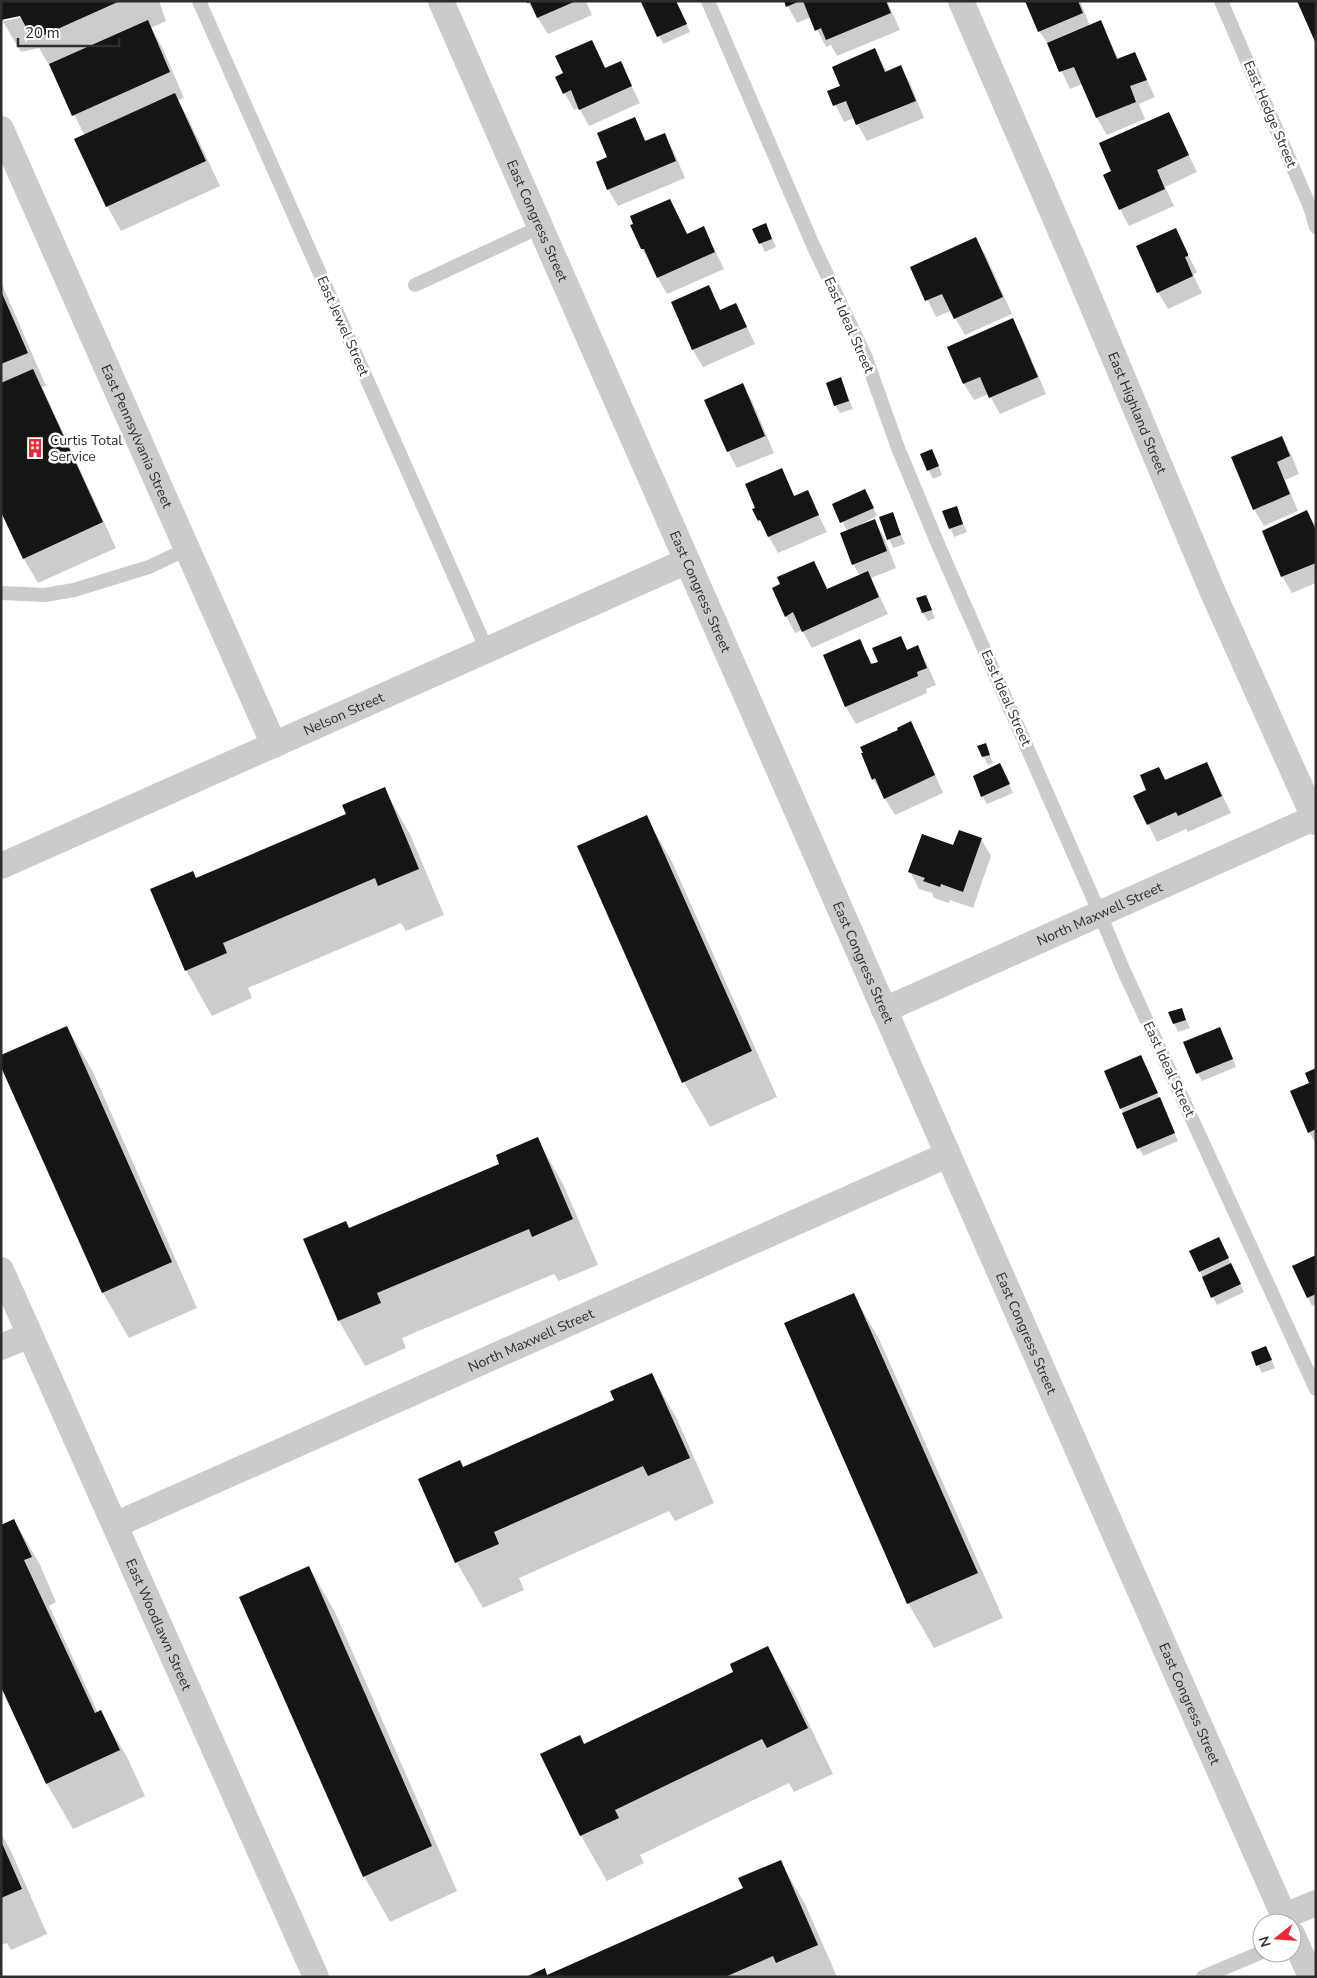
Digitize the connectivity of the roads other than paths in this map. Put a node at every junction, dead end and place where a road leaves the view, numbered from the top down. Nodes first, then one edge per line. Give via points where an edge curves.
1 (199, 1) edge
2 (441, 1) edge
3 (708, 1) edge
4 (961, 1) edge
5 (1221, 1) edge
6 (1, 129) edge
7 (540, 227) junction
8 (1316, 227) edge
9 (415, 285) dead end
10 (187, 549) junction
11 (687, 561) junction
12 (1, 593) edge
13 (487, 650) junction
14 (274, 745) junction
15 (1315, 819) edge
16 (1, 866) edge
17 (1100, 914) junction
18 (884, 1010) junction
19 (947, 1155) junction
20 (1, 1270) edge
21 (30, 1335) junction
22 (1, 1347) edge
23 (1316, 1389) edge
24 (115, 1525) junction
25 (1316, 1903) edge
26 (1282, 1913) edge
27 (1302, 1918) edge
28 (1252, 1956) edge
29 (1302, 1957) edge
30 (316, 1977) edge
31 (1204, 1977) edge
32 (1311, 1977) edge

1 - 13 lane, East Jewel Street
2 - 7 street, East Congress Street
3 - 17 lane, East Ideal Street via 813,245 866,358 898,448 937,542
4 - 15 street, East Highland Street via 1214,595
5 - 8 lane, East Hedge Street
6 - 10 street, East Pennsylvania Street
7 - 9 lane
7 - 11 street, East Congress Street
10 - 12 lane via 149,567 74,590 46,595
10 - 14 street, East Pennsylvania Street
11 - 13 street, Nelson Street
11 - 18 street, East Congress Street
13 - 14 street, Nelson Street
14 - 16 street, Nelson Street
15 - 17 street, North Maxwell Street
17 - 18 street, North Maxwell Street
17 - 23 lane, East Ideal Street
18 - 19 street, East Congress Street
19 - 24 street, North Maxwell Street
19 - 26 street, East Congress Street
20 - 21 street, East Woodlawn Street
21 - 22 street
21 - 24 street, East Woodlawn Street
24 - 30 street, East Woodlawn Street
25 - 27 street
28 - 31 lane
29 - 32 street, East Congress Street

